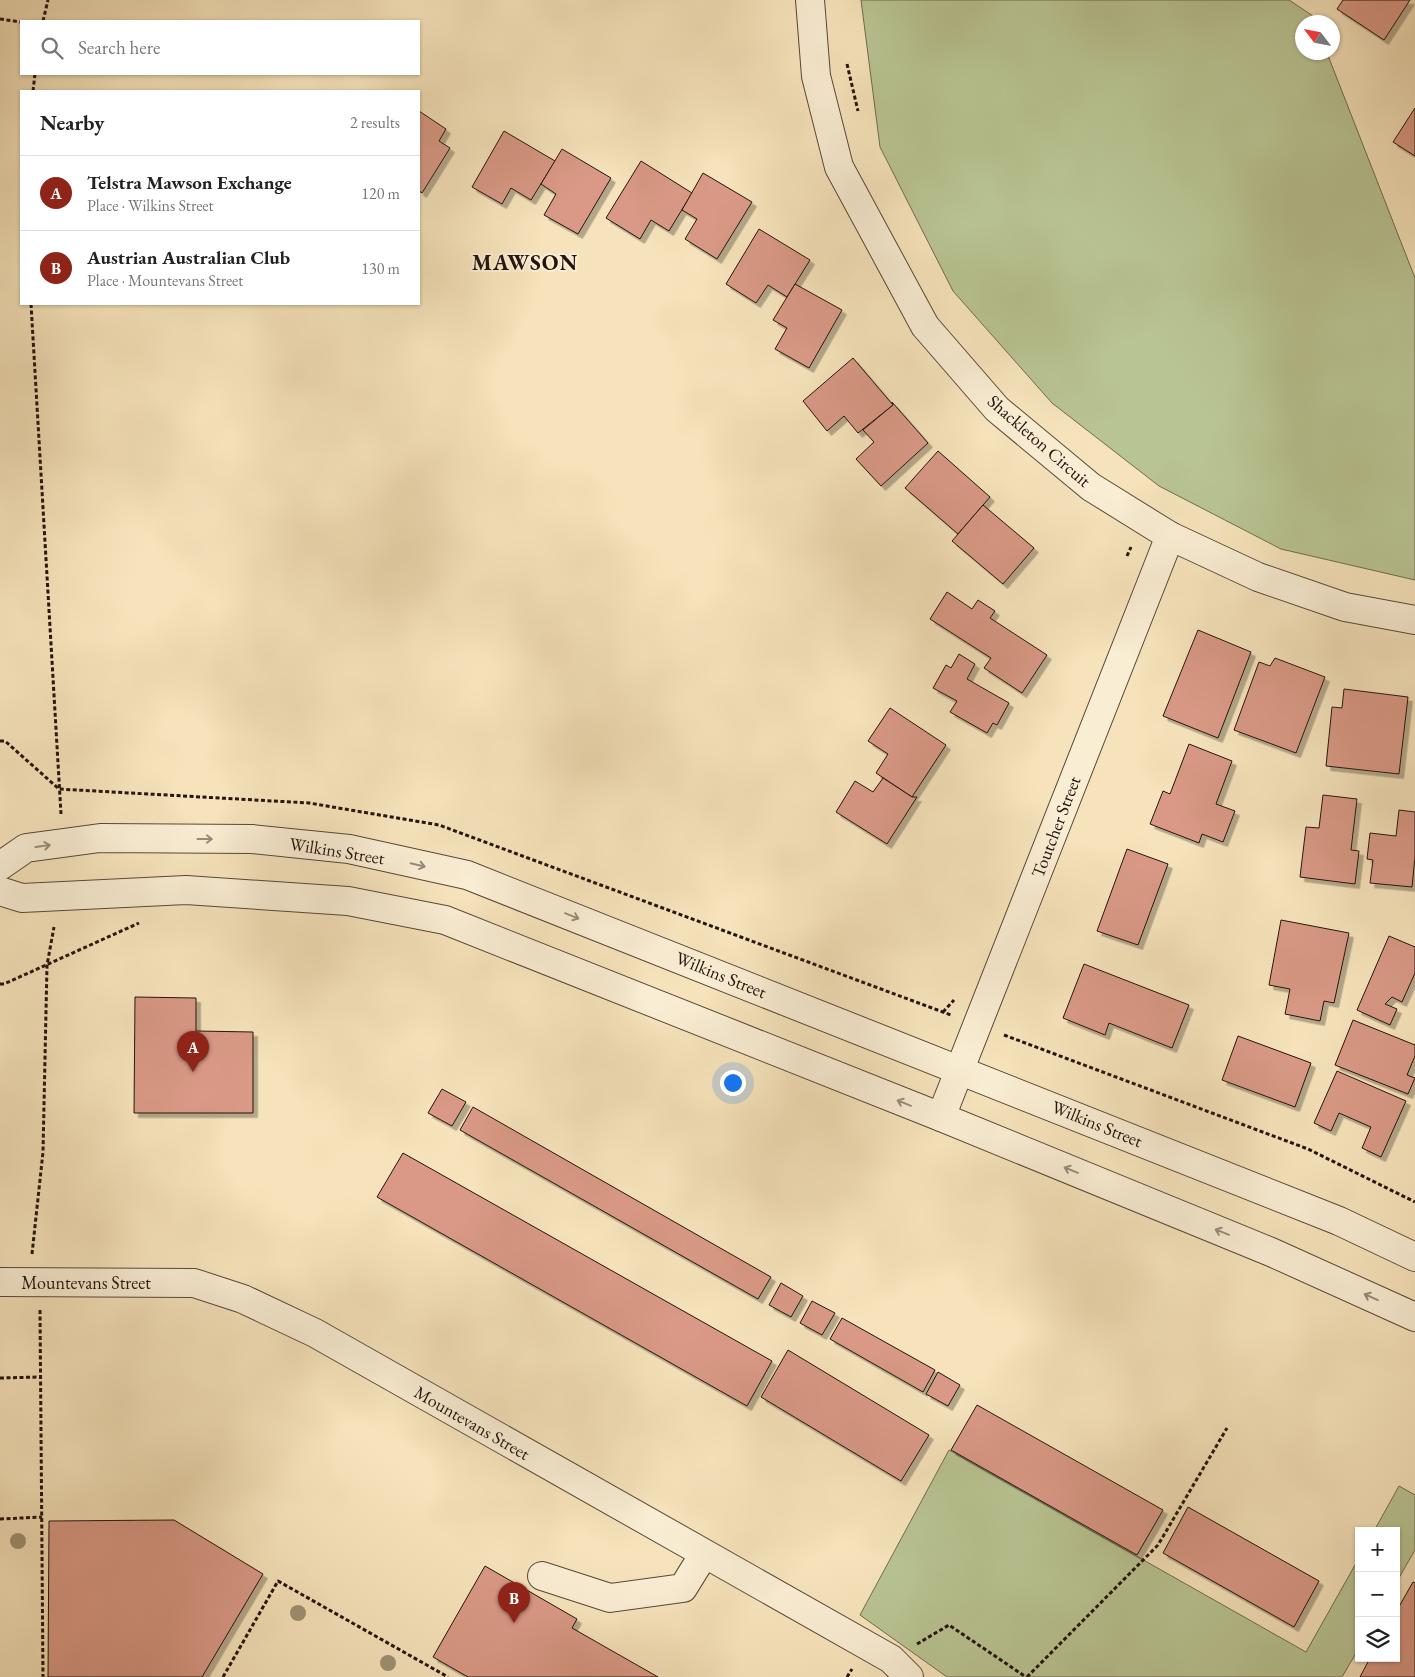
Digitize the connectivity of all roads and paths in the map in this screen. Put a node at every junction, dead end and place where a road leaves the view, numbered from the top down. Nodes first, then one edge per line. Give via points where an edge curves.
1 (48, 0) edge
2 (810, 0) edge
3 (0, 19) edge
4 (43, 20) edge
5 (20, 22) edge
6 (845, 56) dead end
7 (35, 75) edge
8 (33, 90) edge
9 (858, 113) dead end
10 (31, 305) edge
11 (1170, 536) junction
12 (1415, 620) edge
13 (62, 844) junction
14 (0, 866) edge
15 (0, 891) edge
16 (60, 896) junction
17 (140, 923) dead end
18 (47, 964) junction
19 (0, 984) edge
20 (960, 1069) junction
21 (941, 1117) junction
22 (1415, 1256) edge
23 (0, 1282) edge
24 (30, 1283) junction
25 (1415, 1317) edge
26 (41, 1377) junction
27 (0, 1378) edge
28 (1227, 1428) dead end
29 (42, 1517) junction
30 (0, 1519) edge
31 (704, 1554) junction
32 (542, 1576) dead end
33 (900, 1668) edge
34 (43, 1677) edge
35 (223, 1677) edge
36 (448, 1677) edge
37 (1027, 1677) edge

1 - 4 path
2 - 11 street, Shackleton Circuit via 816,76 839,167 925,326 997,409 1091,487
3 - 5 path
6 - 9 path
7 - 8 path
10 - 13 path
11 - 12 street, Shackleton Circuit via 1258,577 1345,607
11 - 20 street, Toutcher Street
14 -> 13 street, Wilkins Street via 26,848
13 -> 20 street, Wilkins Street via 100,838 252,839 349,849 467,875
15 - 16 street via 22,898
16 - 18 path
21 -> 16 street via 445,920 348,901 186,890
17 - 18 path
18 - 19 path
18 - 24 path via 43,1152
20 - 21 street, Toutcher Street
20 - 22 street, Wilkins Street via 1339,1220
25 -> 21 street via 1271,1252
23 - 24 street, Mountevans Street
24 - 26 path via 40,1306
24 - 31 street, Mountevans Street via 194,1283 243,1299 315,1333
26 - 27 path
26 - 29 path
28 - 37 path via 1158,1545
29 - 30 path
29 - 34 path
31 - 32 street via 683,1588 610,1598
31 - 33 street, Mountevans Street
33 - 37 path via 949,1625
35 - 36 path via 278,1582

